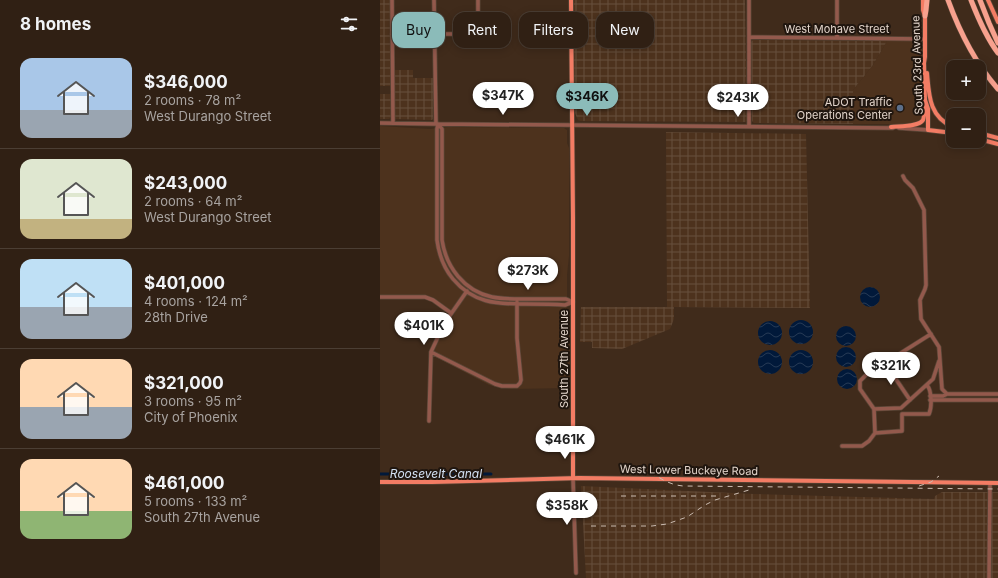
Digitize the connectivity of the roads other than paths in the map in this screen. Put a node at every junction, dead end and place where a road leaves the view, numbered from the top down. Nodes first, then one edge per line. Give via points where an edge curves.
1 (392, 0) edge
2 (434, 0) edge
3 (478, 0) edge
4 (571, 0) edge
5 (748, 0) edge
6 (836, 0) edge
7 (923, 0) edge
8 (927, 0) edge
9 (948, 0) edge
10 (972, 0) edge
11 (980, 0) edge
12 (988, 0) edge
13 (392, 12) edge
14 (434, 12) edge
15 (925, 16) junction
16 (998, 22) edge
17 (445, 35) edge
18 (749, 38) junction
19 (837, 38) junction
20 (924, 39) junction
21 (998, 43) edge
22 (392, 48) edge
23 (435, 48) edge
24 (998, 52) edge
25 (925, 57) junction
26 (998, 89) edge
27 (925, 100) junction
28 (946, 122) edge
29 (380, 123) edge
30 (393, 123) junction
31 (437, 124) junction
32 (572, 124) junction
33 (749, 126) junction
34 (891, 127) junction
35 (928, 130) junction
36 (946, 132) edge
37 (986, 135) edge
38 (998, 138) edge
39 (986, 141) edge
40 (998, 144) edge
41 (903, 176) dead end
42 (470, 287) junction
43 (466, 292) junction
44 (380, 297) edge
45 (517, 299) junction
46 (573, 302) junction
47 (517, 304) junction
48 (451, 313) junction
49 (931, 334) junction
50 (431, 352) junction
51 (940, 358) junction
52 (885, 363) junction
53 (927, 385) junction
54 (947, 394) junction
55 (998, 394) edge
56 (930, 398) junction
57 (910, 400) junction
58 (998, 400) edge
59 (901, 408) junction
60 (874, 409) junction
61 (902, 414) junction
62 (429, 421) dead end
63 (875, 433) junction
64 (842, 446) dead end
65 (573, 478) junction
66 (380, 482) edge
67 (990, 483) junction
68 (998, 483) edge
69 (576, 573) dead end
70 (989, 578) edge

1 - 13 street
2 - 14 street
3 - 17 street via 478,34
4 - 32 main road, South 27th Avenue
5 - 18 street
6 - 19 street
7 - 15 main road, South 23rd Avenue
8 - 15 highway
9 - 26 highway via 966,43
10 - 24 highway via 977,16
11 - 21 highway
12 - 16 main road
15 - 20 main road, South 23rd Avenue
18 - 19 street, West Mohave Street
18 - 33 street
19 - 20 street, West Mohave Street
20 - 25 main road, South 23rd Avenue
22 - 30 street
23 - 31 street
25 - 27 main road, South 23rd Avenue
25 - 28 main road via 930,100 936,114
27 - 34 main road via 924,117 918,124
27 - 35 main road, South 23rd Avenue via 928,109
29 - 30 street
30 - 31 street
31 - 32 street
31 - 42 street via 442,129 444,250 452,268
31 - 43 street via 436,230 439,256 450,275
32 - 33 street
32 - 46 main road, South 27th Avenue
33 - 34 street
34 - 35 street
35 - 36 main road
37 - 38 main road
39 - 40 main road
41 - 49 street via 913,188 924,210 926,285 920,300 921,319
42 - 43 street
42 - 45 street via 485,295
43 - 47 street via 490,302
43 - 48 street
44 - 48 street via 425,297
45 - 46 street via 566,299
45 - 47 street
46 - 47 street via 565,305
46 - 65 main road, South 27th Avenue
47 - 50 street via 516,338 521,380 517,386 494,384
48 - 50 street
49 - 51 street via 939,347
49 - 52 street
50 - 62 street
51 - 53 street via 933,379
51 - 54 street via 942,389
52 - 57 street
52 - 60 street via 860,381 860,389
53 - 56 street via 930,388
53 - 57 street
54 - 55 street
54 - 56 street
56 - 58 street
56 - 61 street via 929,414
57 - 59 street
59 - 60 street
59 - 61 street
60 - 63 street
61 - 63 street via 902,431
63 - 64 street via 862,446
65 - 66 main road, West Lower Buckeye Road
65 - 67 main road, West Lower Buckeye Road
65 - 69 street, South 27th Avenue
67 - 68 main road, West Lower Buckeye Road
67 - 70 street

